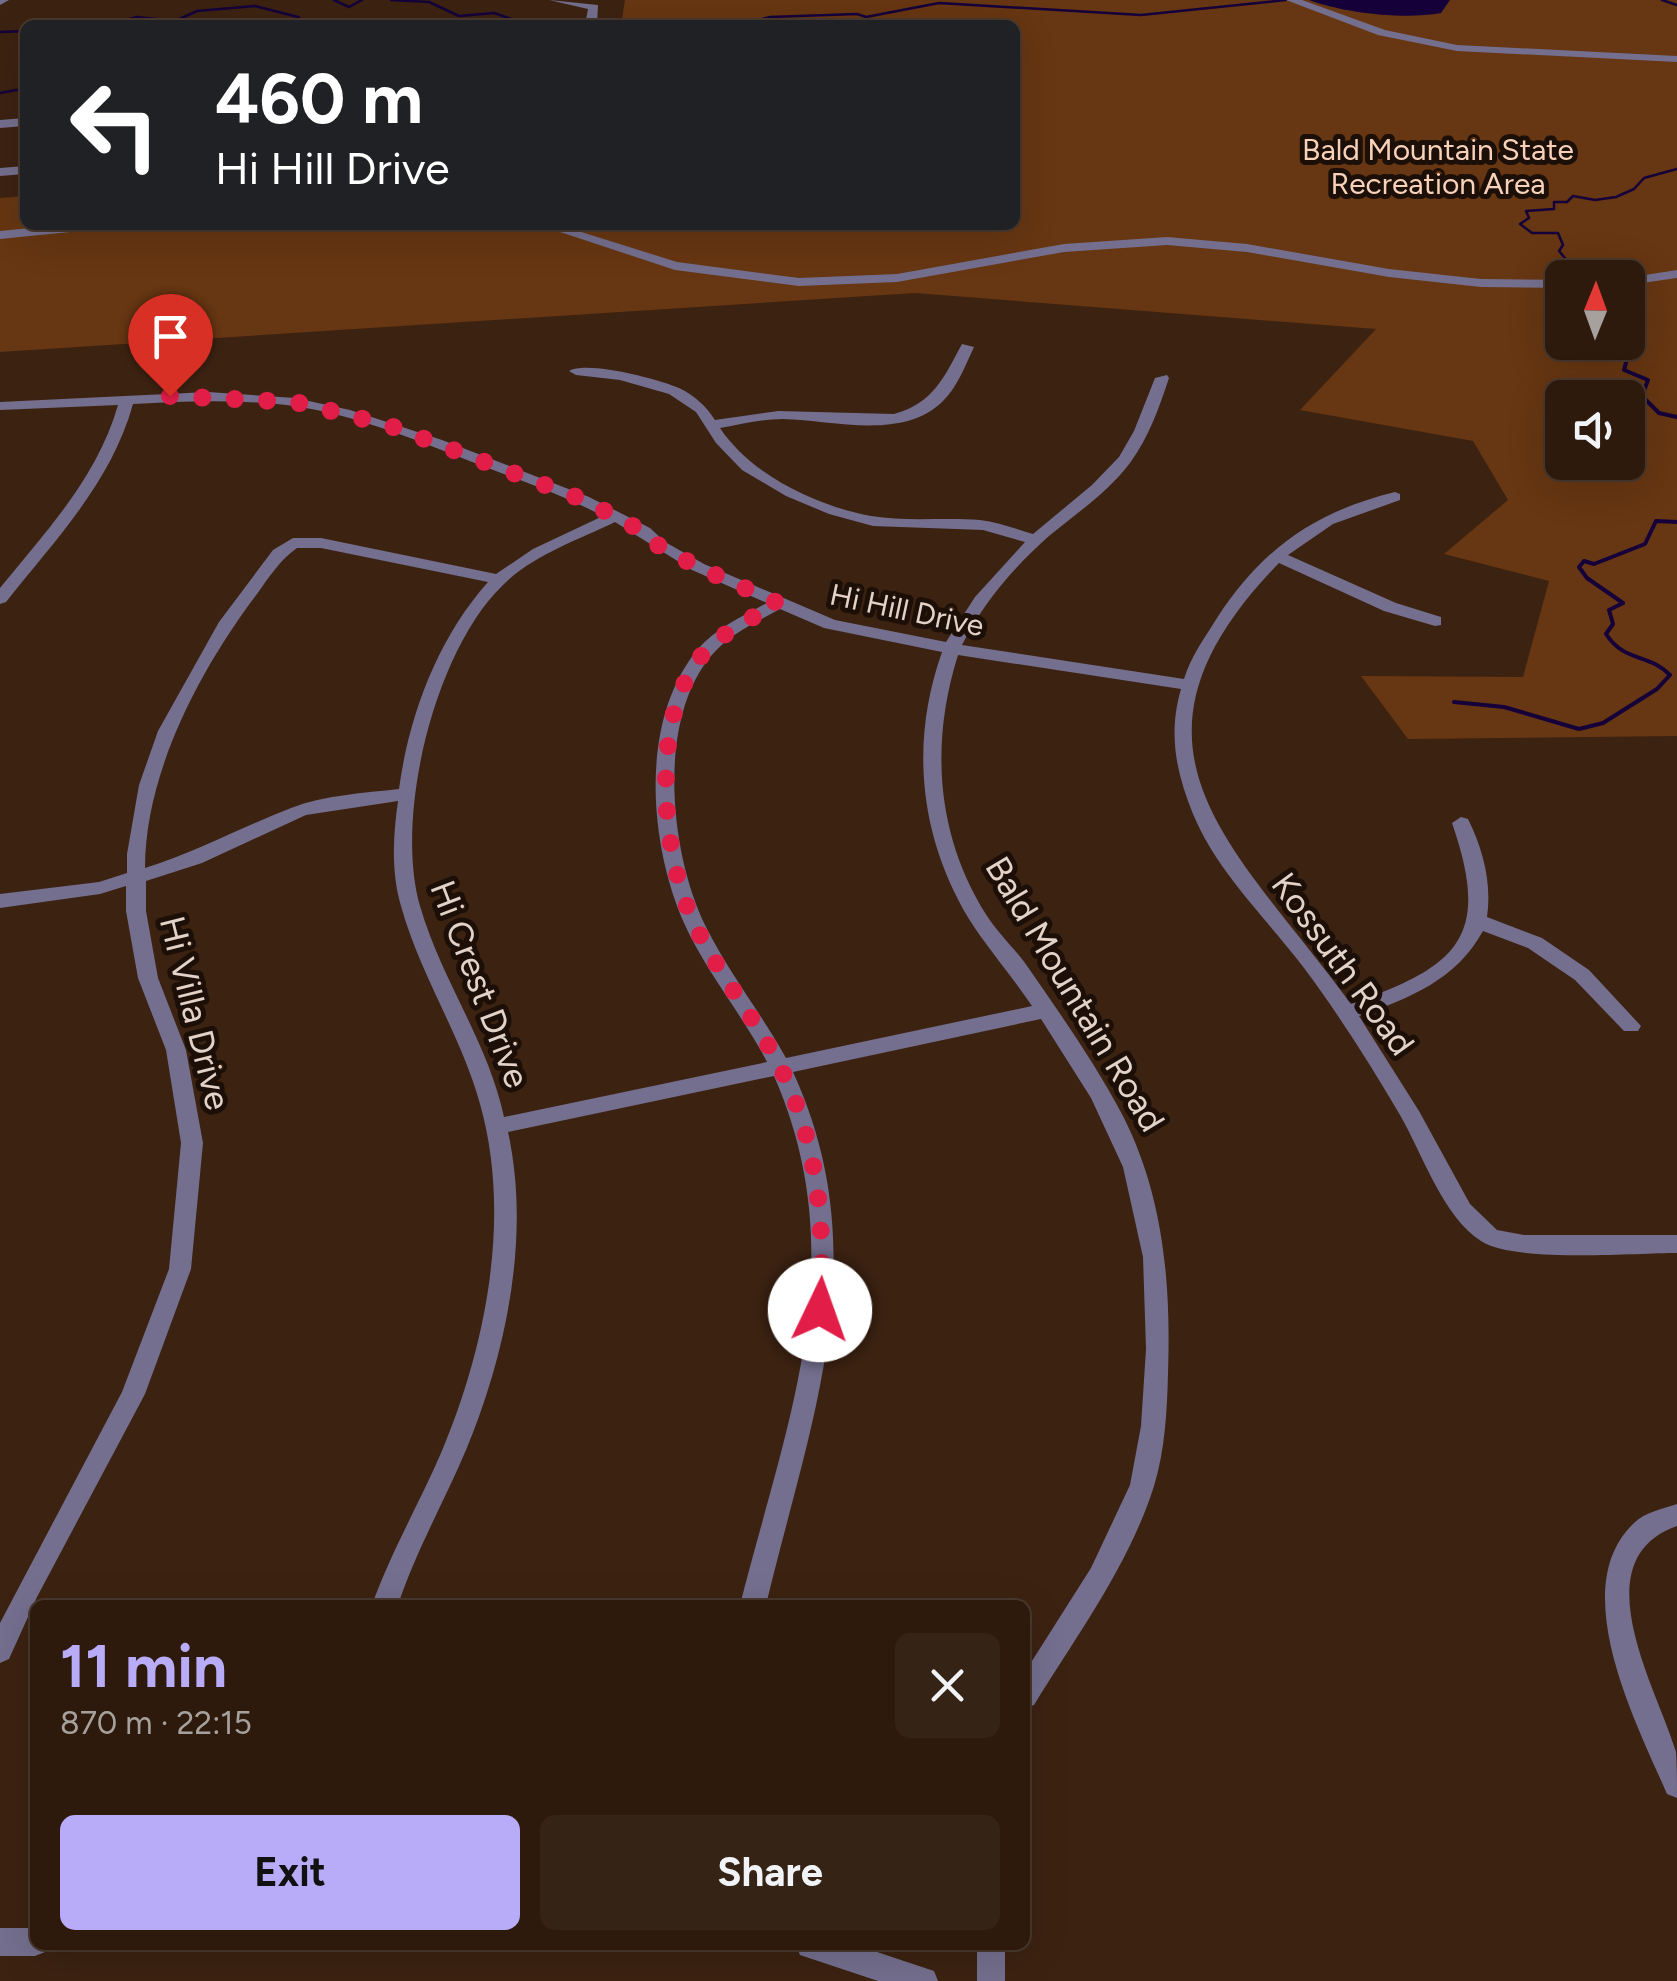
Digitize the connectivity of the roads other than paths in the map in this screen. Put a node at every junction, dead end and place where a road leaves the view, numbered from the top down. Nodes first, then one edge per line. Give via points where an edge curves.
1 (555, 0) edge
2 (1292, 0) edge
3 (592, 20) edge
4 (1677, 59) edge
5 (44, 230) edge
6 (562, 230) edge
7 (0, 234) edge
8 (1677, 274) edge
9 (1645, 279) edge
10 (1545, 284) edge
11 (967, 348) dead end
12 (576, 371) dead end
13 (1162, 378) dead end
14 (128, 399) junction
15 (0, 406) edge
16 (712, 425) junction
17 (1395, 497) dead end
18 (616, 516) junction
19 (1036, 540) junction
20 (1278, 558) junction
21 (499, 578) junction
22 (0, 599) edge
23 (778, 603) junction
24 (1435, 621) dead end
25 (951, 650) junction
26 (1186, 685) junction
27 (404, 794) junction
28 (1461, 823) dead end
29 (136, 878) junction
30 (0, 902) edge
31 (1478, 921) junction
32 (1044, 1011) junction
33 (1346, 1013) junction
34 (1631, 1026) dead end
35 (780, 1068) junction
36 (496, 1127) junction
37 (1677, 1244) edge
38 (1677, 1514) edge
39 (387, 1600) edge
40 (754, 1600) edge
41 (0, 1651) edge
42 (1030, 1688) edge
43 (1677, 1785) edge
44 (0, 1942) edge
45 (30, 1942) edge
46 (826, 1950) edge
47 (990, 1950) edge
48 (924, 1981) edge
49 (991, 1981) edge

1 - 3 street via 594,7
2 - 4 street via 1382,33 1457,48
5 - 7 street
6 - 10 street via 675,266 799,282 897,278 1064,248 1167,242 1247,248 1400,275
8 - 9 street
11 - 16 street via 952,386 914,413 865,422 770,416
12 - 16 street via 674,391
13 - 19 street, Bald Mountain Road via 1123,461
14 - 15 street, Hi Hill Drive
14 - 18 street, Hi Hill Drive via 250,397 345,412
14 - 22 street via 93,483
16 - 19 street via 748,467 835,511 873,521 984,525
17 - 20 street, Kossuth Road via 1336,513
18 - 21 street, Hi Crest Drive
18 - 23 street, Hi Hill Drive via 685,560
19 - 25 street, Bald Mountain Road via 982,601
20 - 24 street
20 - 26 street, Kossuth Road via 1212,630
21 - 27 street, Hi Crest Drive via 448,656
21 - 29 street, Hi Villa Drive via 307,540 280,553 226,622 167,730 148,785
23 - 25 street, Hi Hill Drive via 830,624
23 - 35 street via 729,633 692,668 678,704 666,798 670,848 693,922
25 - 26 street, Hi Hill Drive
25 - 32 street, Bald Mountain Road via 930,751 938,822 975,909
26 - 33 street, Kossuth Road via 1181,754 1209,830
27 - 29 street via 332,802 278,818 211,852
27 - 36 street, Hi Crest Drive via 408,900 481,1065
28 - 31 street via 1475,854 1482,896
29 - 30 street
29 - 41 street, Hi Villa Drive via 148,978 176,1050 192,1143 180,1269 134,1394
31 - 33 street via 1446,969
31 - 34 street via 1535,942 1582,975
32 - 35 street
32 - 42 street, Bald Mountain Road via 1099,1094 1134,1165 1160,1303 1155,1399 1138,1498 1108,1561
33 - 37 street, Kossuth Road via 1451,1194 1492,1237 1524,1244
35 - 36 street
35 - 40 street via 809,1144 824,1238 818,1345
36 - 39 street, Hi Crest Drive via 503,1224 492,1344 461,1434
38 - 43 street via 1642,1530 1618,1574 1616,1600 1620,1630
44 - 45 street
46 - 48 street
47 - 49 street

